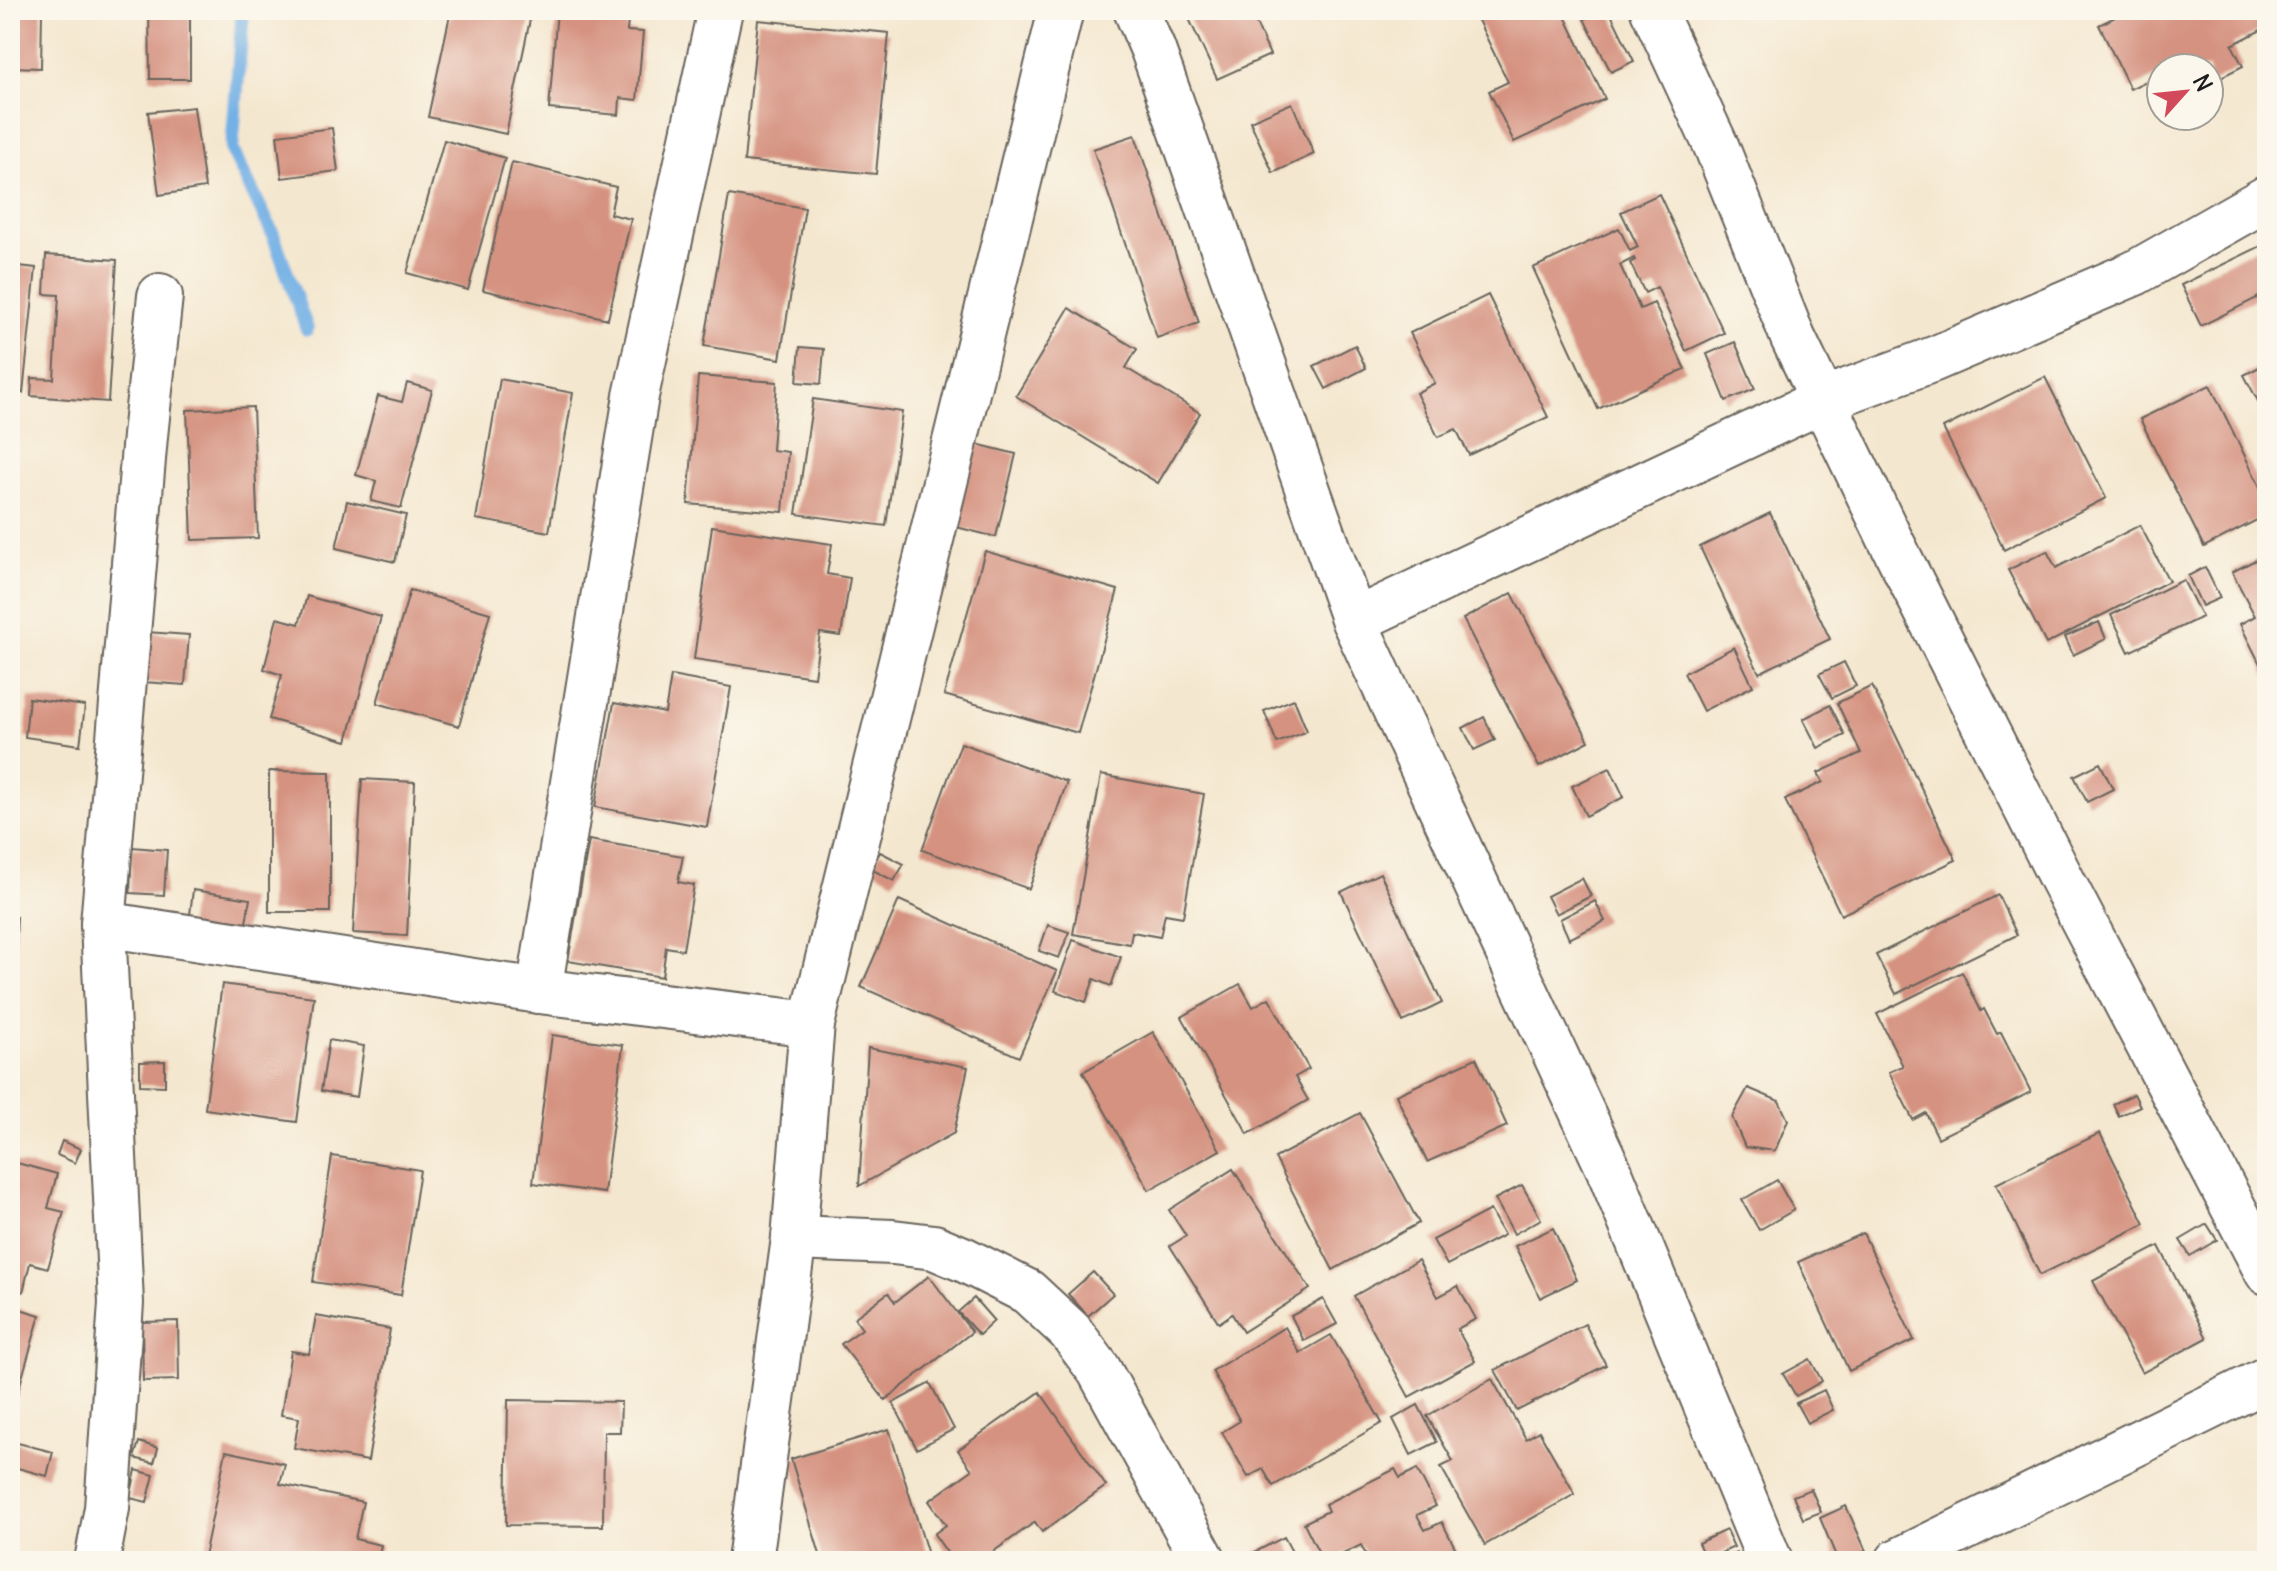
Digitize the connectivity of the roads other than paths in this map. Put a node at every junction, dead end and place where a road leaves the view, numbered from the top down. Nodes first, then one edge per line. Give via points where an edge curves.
1 (720, 10) edge
2 (1061, 10) edge
3 (1136, 10) edge
4 (1653, 10) edge
5 (2267, 198) edge
6 (160, 296) dead end
7 (1823, 400) junction
8 (1354, 621) junction
9 (103, 924) junction
10 (539, 991) junction
11 (812, 1024) junction
12 (794, 1238) junction
13 (2267, 1272) edge
14 (2267, 1379) edge
15 (97, 1561) edge
16 (750, 1561) edge
17 (1204, 1561) edge
18 (1770, 1561) edge
19 (1898, 1561) edge

1 - 10 street via 636,396
2 - 11 street
3 - 8 street
4 - 7 street
5 - 7 street via 2135,273
6 - 9 street
7 - 8 street
7 - 13 street via 2055,866
8 - 18 street via 1609,1170
9 - 10 street
9 - 15 street via 121,1303 107,1508
10 - 11 street
11 - 12 street
12 - 16 street
12 - 17 street via 934,1247 1028,1292 1070,1331 1099,1370
14 - 19 street

